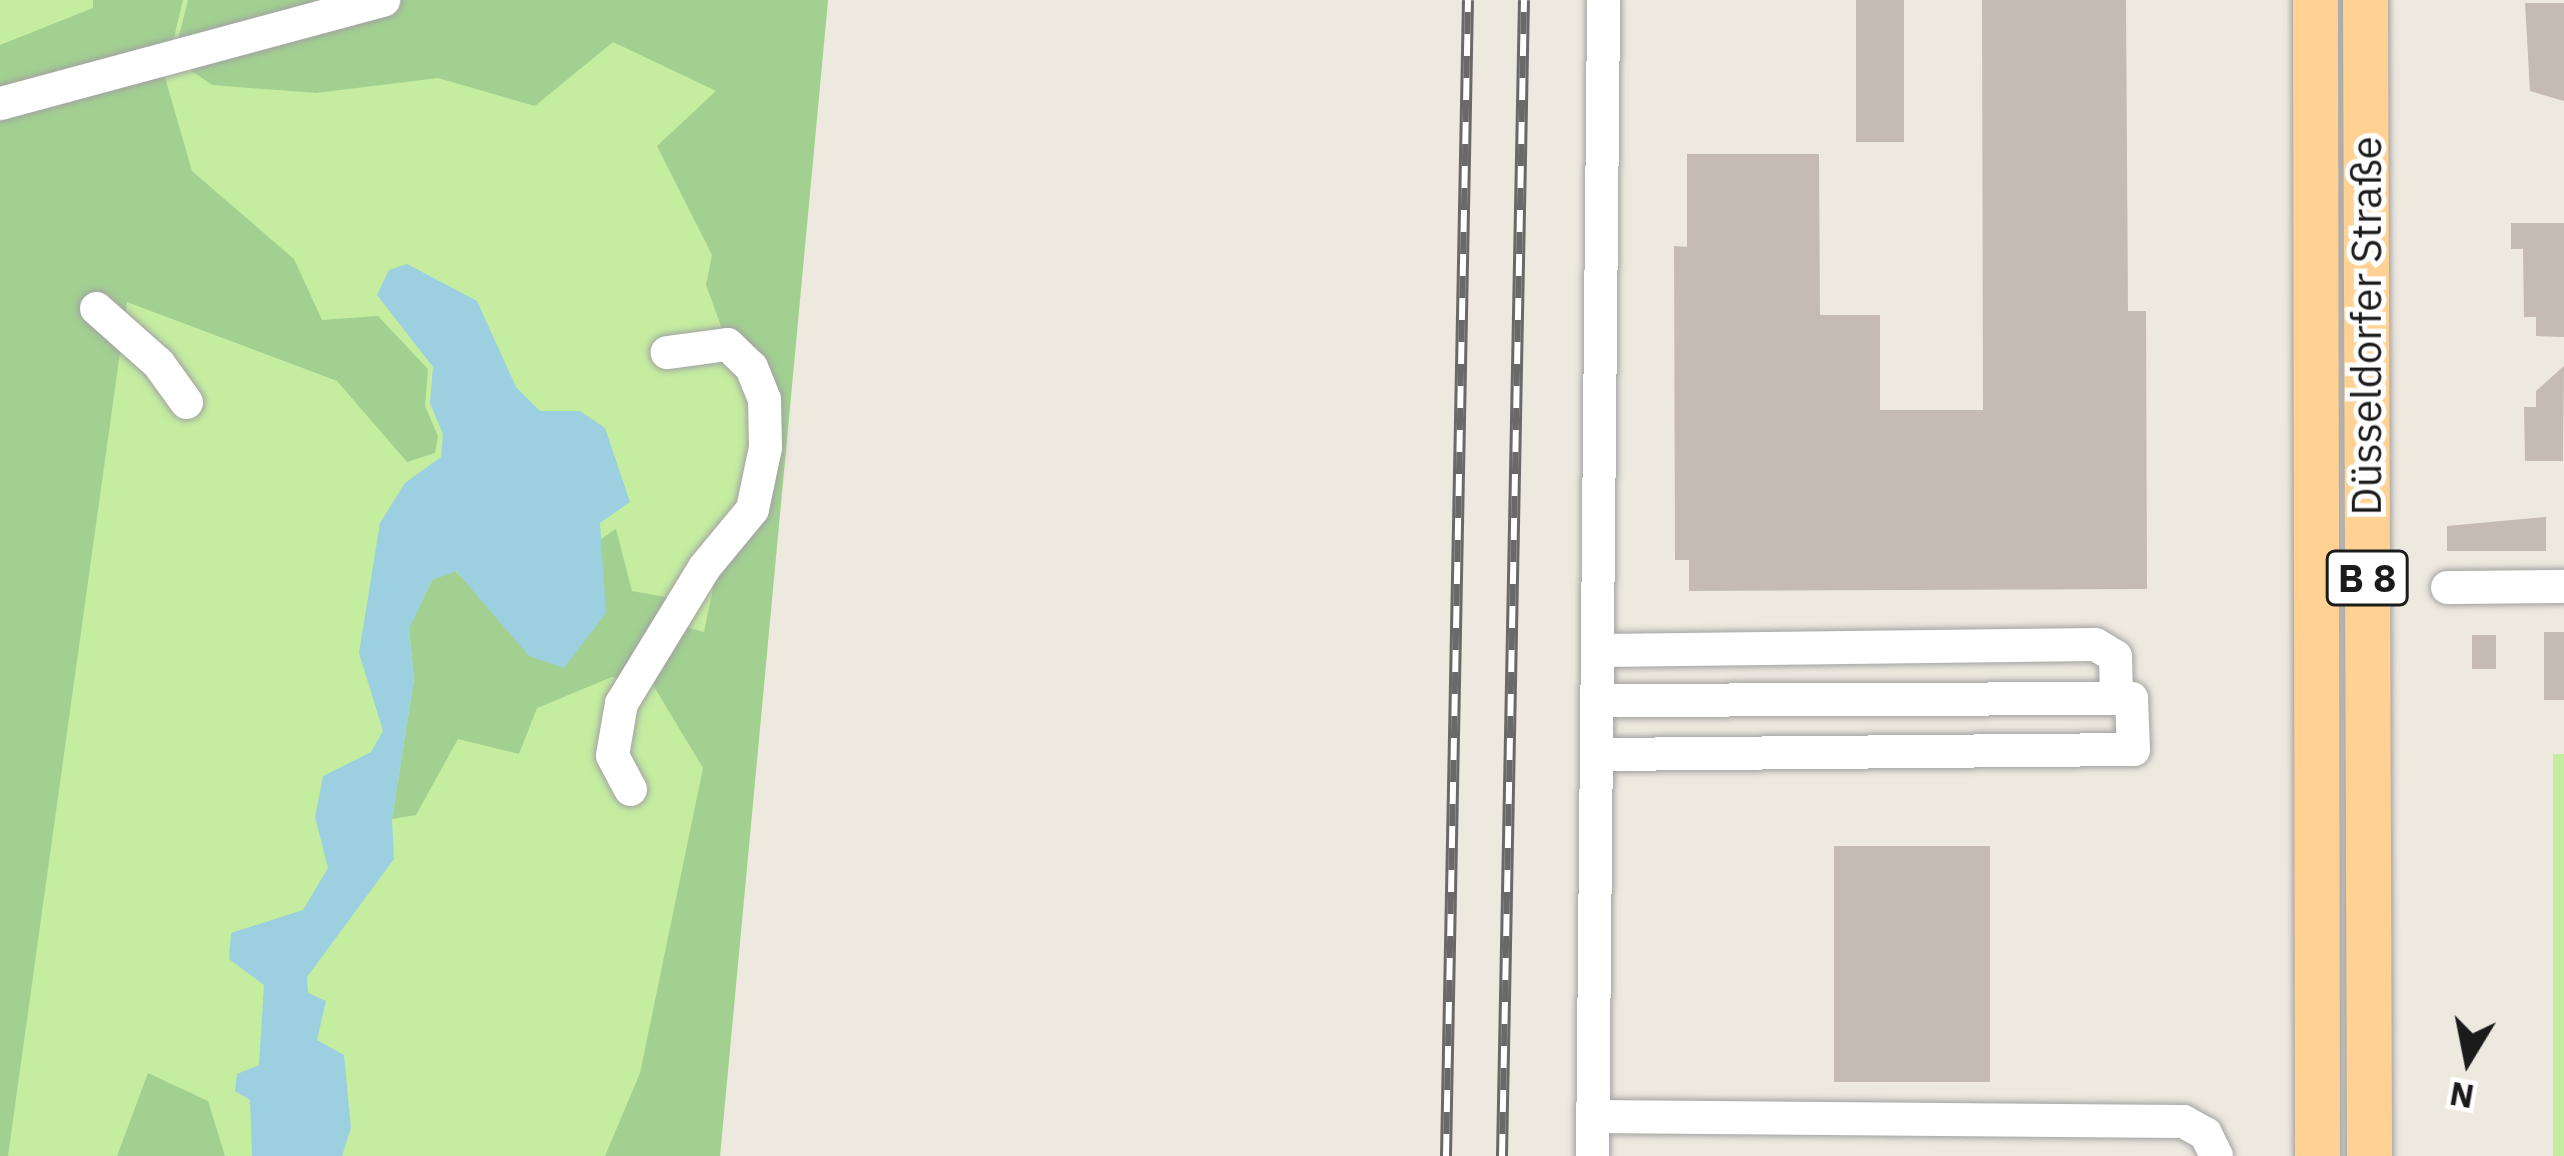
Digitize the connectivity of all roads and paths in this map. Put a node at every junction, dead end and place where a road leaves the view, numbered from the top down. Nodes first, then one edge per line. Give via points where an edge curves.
1 (383, 0) edge
2 (1603, 0) edge
3 (2314, 0) edge
4 (2365, 0) edge
5 (0, 103) edge
6 (96, 308) dead end
7 (667, 352) dead end
8 (186, 402) dead end
9 (2564, 586) edge
10 (2447, 587) dead end
11 (1600, 650) junction
12 (2116, 698) junction
13 (1600, 700) junction
14 (1600, 754) junction
15 (630, 789) dead end
16 (1593, 1116) junction
17 (1592, 1156) edge
18 (2216, 1156) edge
19 (2317, 1156) edge
20 (2369, 1156) edge

1 - 5 street
2 - 11 street
3 - 19 main road, Düsseldorfer Straße / B 8
4 - 20 main road, Düsseldorfer Straße / B 8
6 - 8 street via 158,363
7 - 15 street via 727,344 751,367 764,399 765,447 752,509 704,567 620,703 612,755
9 - 10 street
11 - 12 street via 2095,644 2115,656
11 - 13 street
12 - 13 street
12 - 14 street via 2132,698 2133,749
13 - 14 street
14 - 16 street
16 - 17 street
16 - 18 street via 2183,1121 2205,1133

